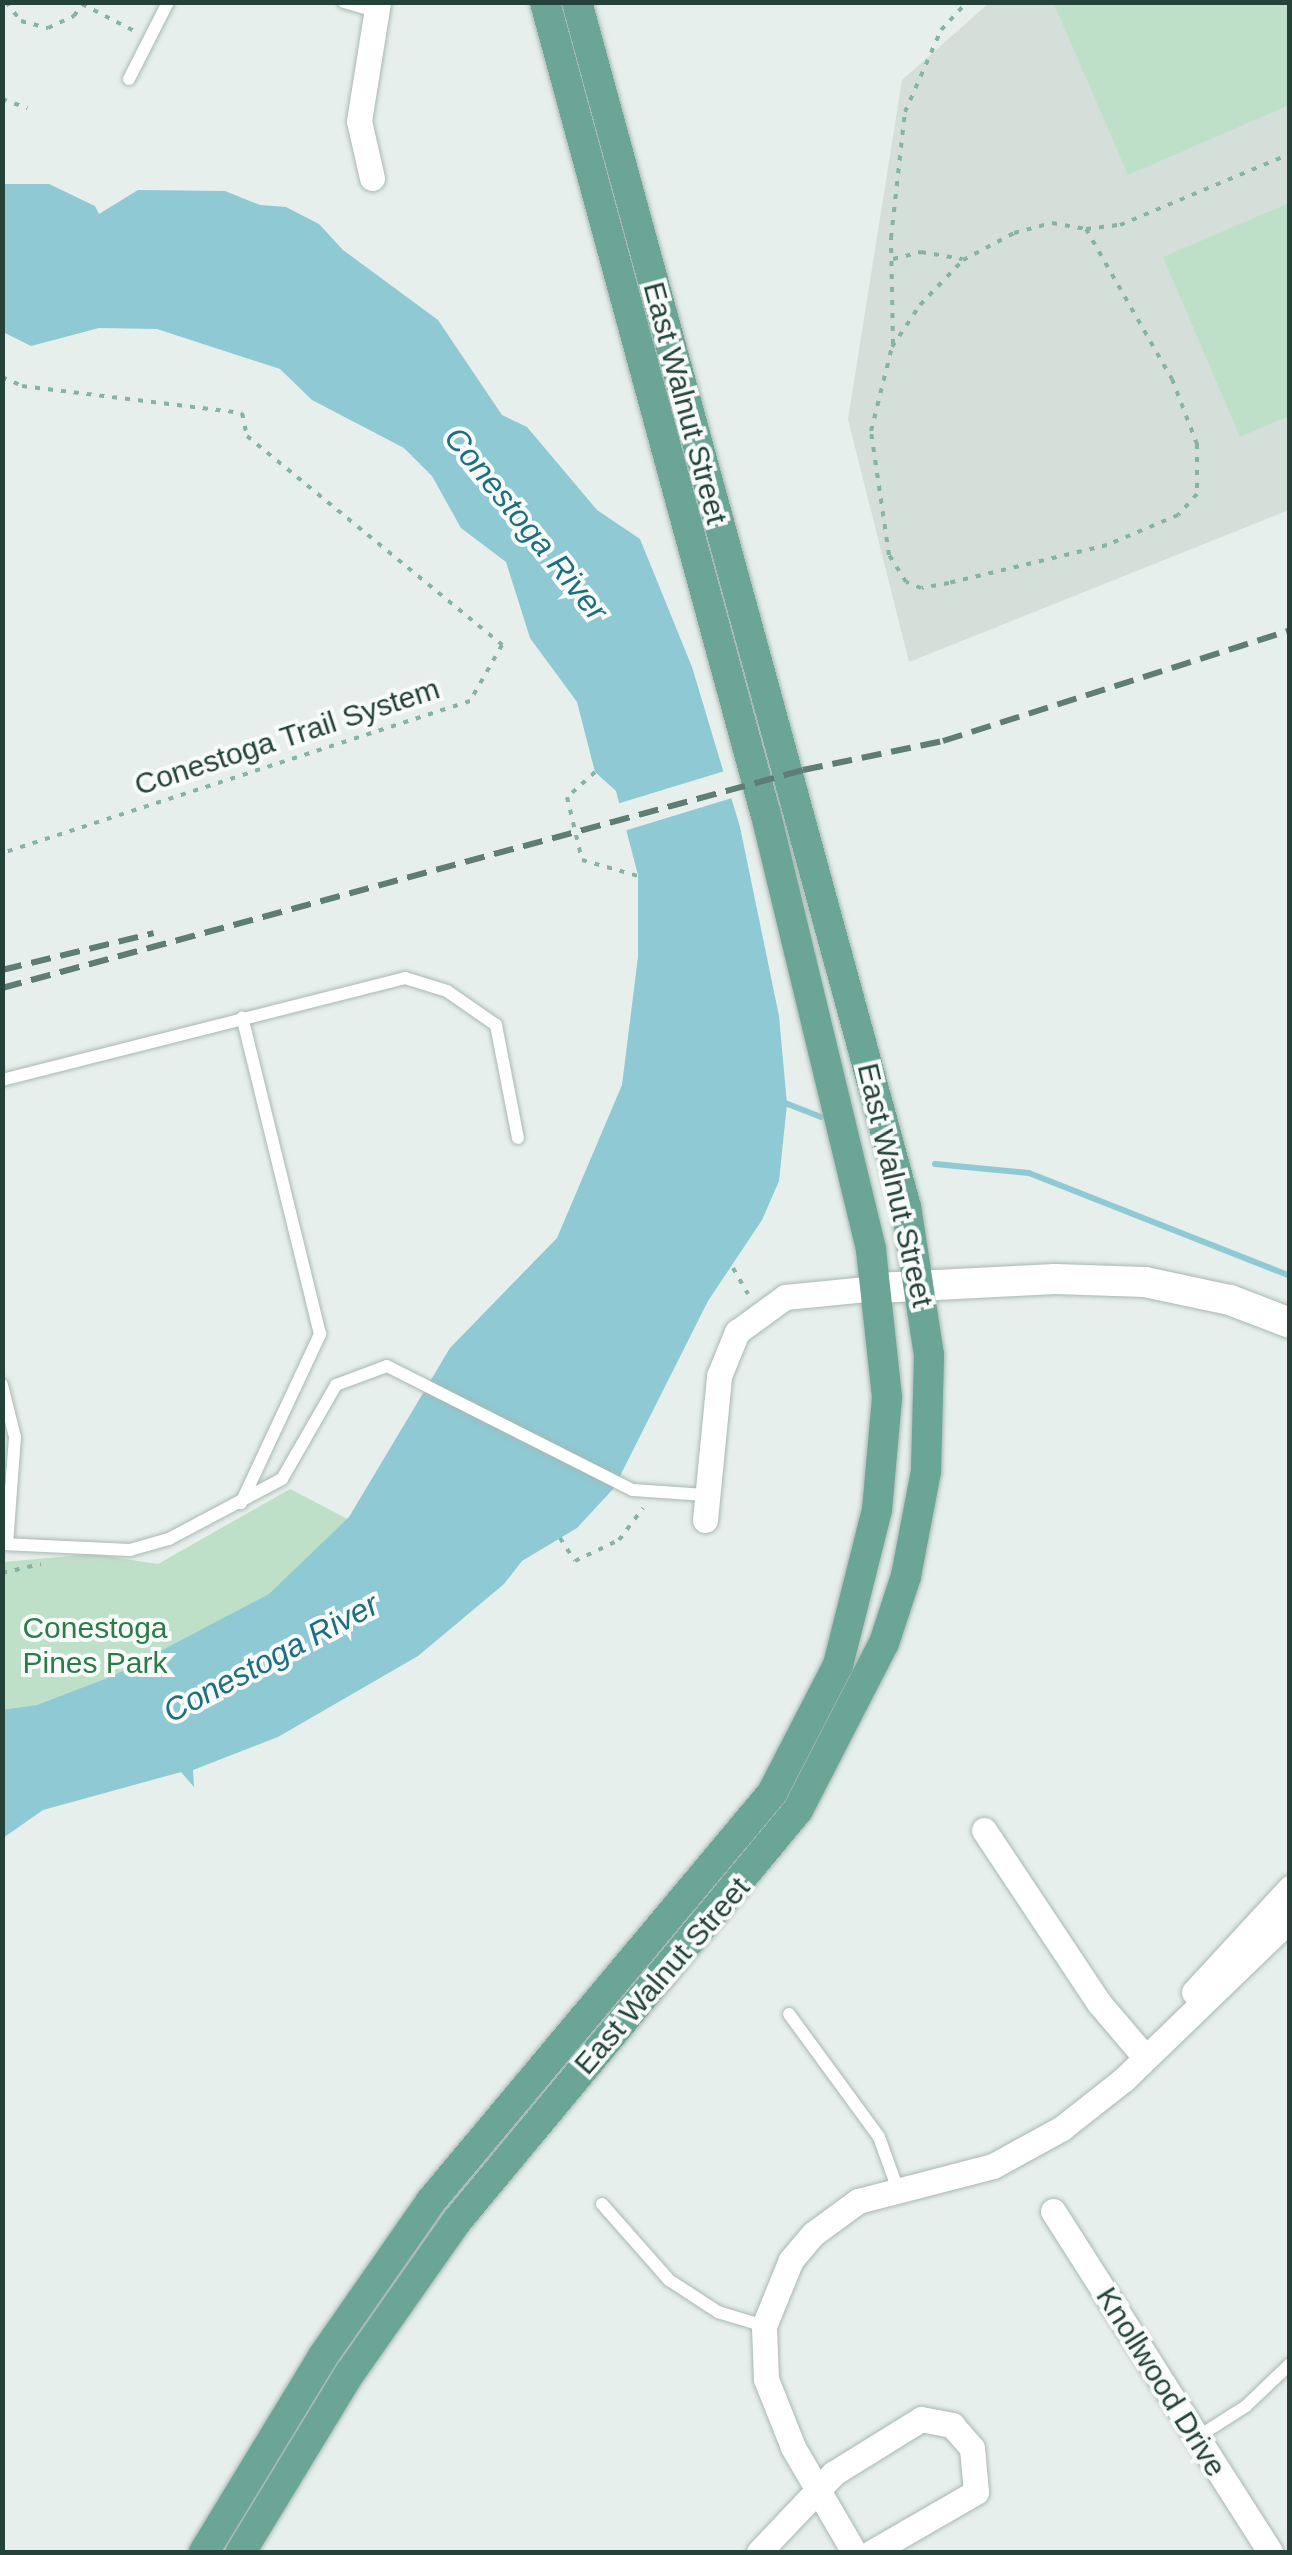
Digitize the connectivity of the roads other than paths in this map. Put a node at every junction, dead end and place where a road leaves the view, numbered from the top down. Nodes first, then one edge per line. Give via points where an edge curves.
1 (168, 2) edge
2 (344, 2) edge
3 (545, 2) edge
4 (577, 2) edge
5 (377, 7) edge
6 (129, 79) dead end
7 (372, 178) dead end
8 (242, 1017) junction
9 (2, 1080) edge
10 (518, 1138) dead end
11 (921, 1285) junction
12 (878, 1288) junction
13 (1290, 1323) edge
14 (2, 1385) edge
15 (242, 1503) junction
16 (705, 1508) joint
17 (5, 1544) edge
18 (984, 1830) dead end
19 (1290, 1888) edge
20 (1290, 1919) edge
21 (789, 2014) dead end
22 (1180, 2019) junction
23 (1145, 2057) junction
24 (897, 2187) junction
25 (602, 2204) dead end
26 (1053, 2211) dead end
27 (764, 2326) junction
28 (1290, 2364) edge
29 (1196, 2438) junction
30 (816, 2490) junction
31 (248, 2540) edge
32 (204, 2552) edge
33 (759, 2552) edge
34 (854, 2552) edge
35 (872, 2552) edge
36 (1270, 2552) edge

1 - 6 lane
2 - 5 lane
3 - 12 main road, East Walnut Street via 765,812
4 - 11 main road, East Walnut Street via 786,786 852,1000
5 - 7 street via 359,121
8 - 9 lane
8 - 10 lane via 404,978 447,992 496,1025
8 - 15 lane via 320,1334
11 - 12 street
11 - 13 street via 1145,1282 1230,1300
11 - 31 main road, East Walnut Street via 930,1397 920,1516 884,1643 834,1750 751,1873 448,2233 350,2373
12 - 16 street via 799,1293 758,1311 723,1360
12 - 32 main road, East Walnut Street via 886,1397 877,1510 851,1626 808,1730 727,1852 432,2201 349,2317
14 - 17 lane via 14,1436
15 - 16 lane via 282,1479 329,1393 345,1378 387,1366 618,1482
15 - 17 lane via 169,1540 130,1550
18 - 23 street via 1099,2003
19 - 22 street via 1190,1996
20 - 22 street
21 - 24 lane via 879,2137
22 - 23 street
23 - 24 street via 1095,2104 1027,2150 959,2177
24 - 27 street via 858,2201 813,2234 776,2288
25 - 27 lane via 669,2280 718,2312
26 - 29 street, Knollwood Drive
27 - 30 street via 772,2400
28 - 29 lane via 1246,2406
29 - 36 street, Knollwood Drive
30 - 33 street
30 - 34 street
30 - 35 street via 921,2420 952,2425 964,2435 978,2464 976,2492

